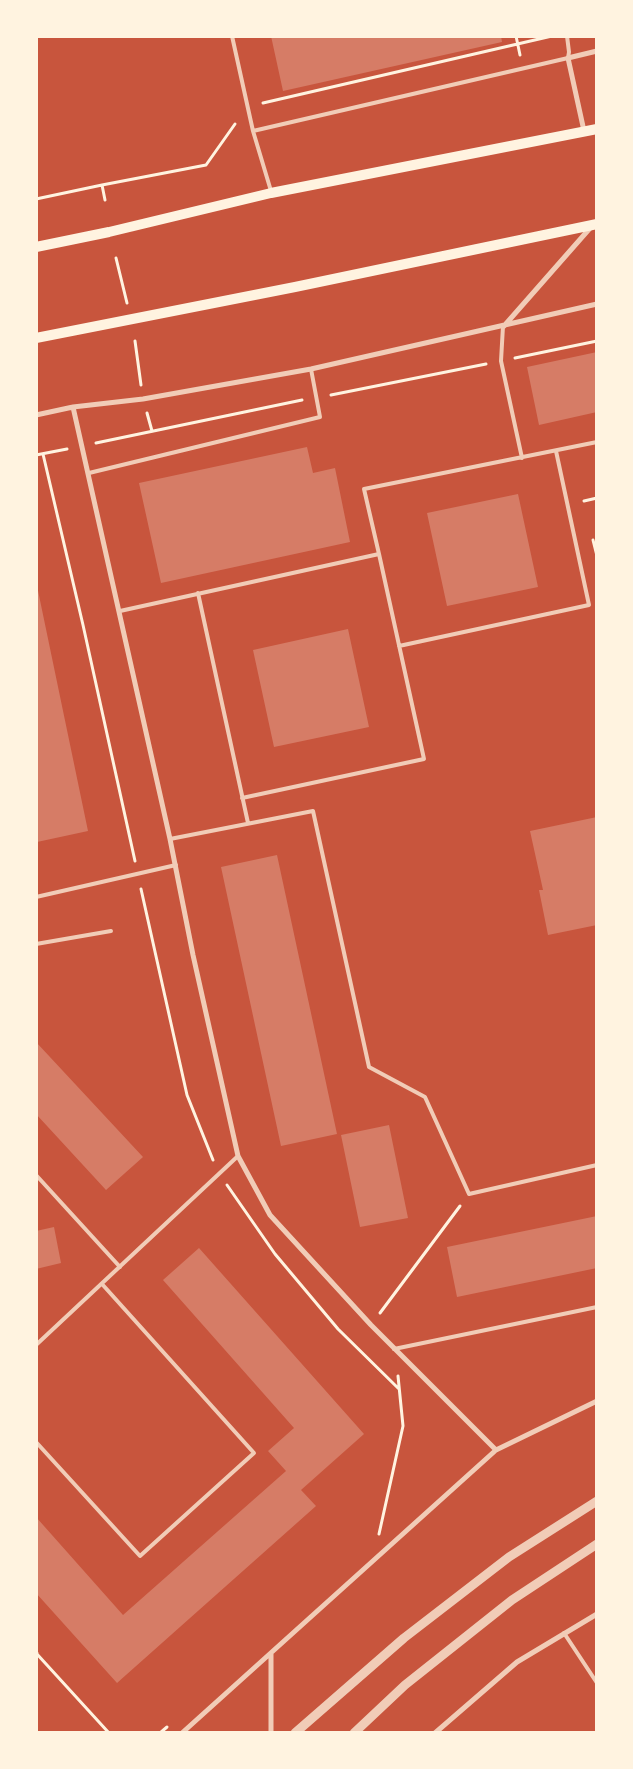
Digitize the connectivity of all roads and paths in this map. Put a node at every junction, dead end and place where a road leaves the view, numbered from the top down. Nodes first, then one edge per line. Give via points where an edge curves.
1 (232, 36) edge
2 (552, 36) edge
3 (567, 36) edge
4 (597, 52) edge
5 (568, 58) junction
6 (248, 107) junction
7 (597, 129) edge
8 (253, 131) junction
9 (584, 132) junction
10 (102, 185) junction
11 (271, 193) junction
12 (36, 198) edge
13 (105, 200) dead end
14 (595, 225) edge
15 (36, 247) edge
16 (116, 258) dead end
17 (597, 304) edge
18 (128, 306) dead end
19 (503, 326) junction
20 (36, 338) edge
21 (311, 369) junction
22 (73, 407) junction
23 (36, 415) edge
24 (597, 442) edge
25 (556, 451) junction
26 (43, 454) dead end
27 (522, 458) junction
28 (89, 473) junction
29 (597, 498) edge
30 (584, 501) dead end
31 (379, 554) junction
32 (198, 593) junction
33 (120, 610) junction
34 (399, 646) junction
35 (242, 798) junction
36 (248, 823) junction
37 (170, 839) junction
38 (176, 865) junction
39 (138, 874) junction
40 (36, 897) edge
41 (111, 931) dead end
42 (36, 944) edge
43 (238, 1156) junction
44 (597, 1165) edge
45 (36, 1175) edge
46 (469, 1194) junction
47 (120, 1267) junction
48 (102, 1284) junction
49 (597, 1307) edge
50 (371, 1325) junction
51 (36, 1345) edge
52 (394, 1348) junction
53 (597, 1401) edge
54 (36, 1442) edge
55 (496, 1450) junction
56 (597, 1501) edge
57 (378, 1536) dead end
58 (597, 1544) edge
59 (597, 1614) edge
60 (564, 1633) junction
61 (36, 1653) edge
62 (271, 1653) junction
63 (36, 1662) edge
64 (597, 1683) edge
65 (168, 1726) dead end
66 (109, 1733) edge
67 (160, 1733) edge
68 (182, 1733) edge
69 (271, 1733) edge
70 (295, 1733) edge
71 (354, 1733) edge
72 (435, 1733) edge

1 - 6 lane
2 - 6 path
3 - 5 lane
4 - 5 street
5 - 8 lane
5 - 9 street
6 - 8 lane
6 - 10 path via 206,165
7 - 9 main road
8 - 11 lane
9 - 11 main road
10 - 12 path
10 - 13 path
11 - 15 main road
14 - 19 street
14 - 20 main road
16 - 18 path
17 - 19 street
19 - 21 street
19 - 27 lane via 501,361
21 - 22 street via 143,399
21 - 28 lane via 320,417
22 - 23 street
22 - 28 street
24 - 25 lane
25 - 27 lane
25 - 34 lane via 589,605
26 - 39 path
27 - 31 lane via 364,489
28 - 33 street
29 - 30 path
31 - 32 lane
31 - 34 lane
32 - 33 lane
32 - 35 lane
33 - 37 street
34 - 35 lane via 424,758
35 - 36 lane
36 - 37 lane
36 - 46 lane via 313,810 369,1067 425,1097
37 - 38 street
38 - 39 lane
38 - 43 street
39 - 40 lane
41 - 42 lane
43 - 47 lane
43 - 50 street via 270,1215
44 - 46 lane
45 - 47 lane
46 - 50 path
47 - 48 lane
48 - 51 lane
48 - 54 lane via 254,1453 140,1556
49 - 52 lane
50 - 52 street
52 - 55 street
52 - 57 path via 404,1426
53 - 55 street
55 - 62 street
56 - 70 street via 494,1568 404,1638
58 - 71 street via 504,1606 404,1685
59 - 60 street
60 - 64 lane
60 - 72 street via 517,1662
61 - 63 path
61 - 66 path
62 - 68 street
62 - 69 street
65 - 67 path

